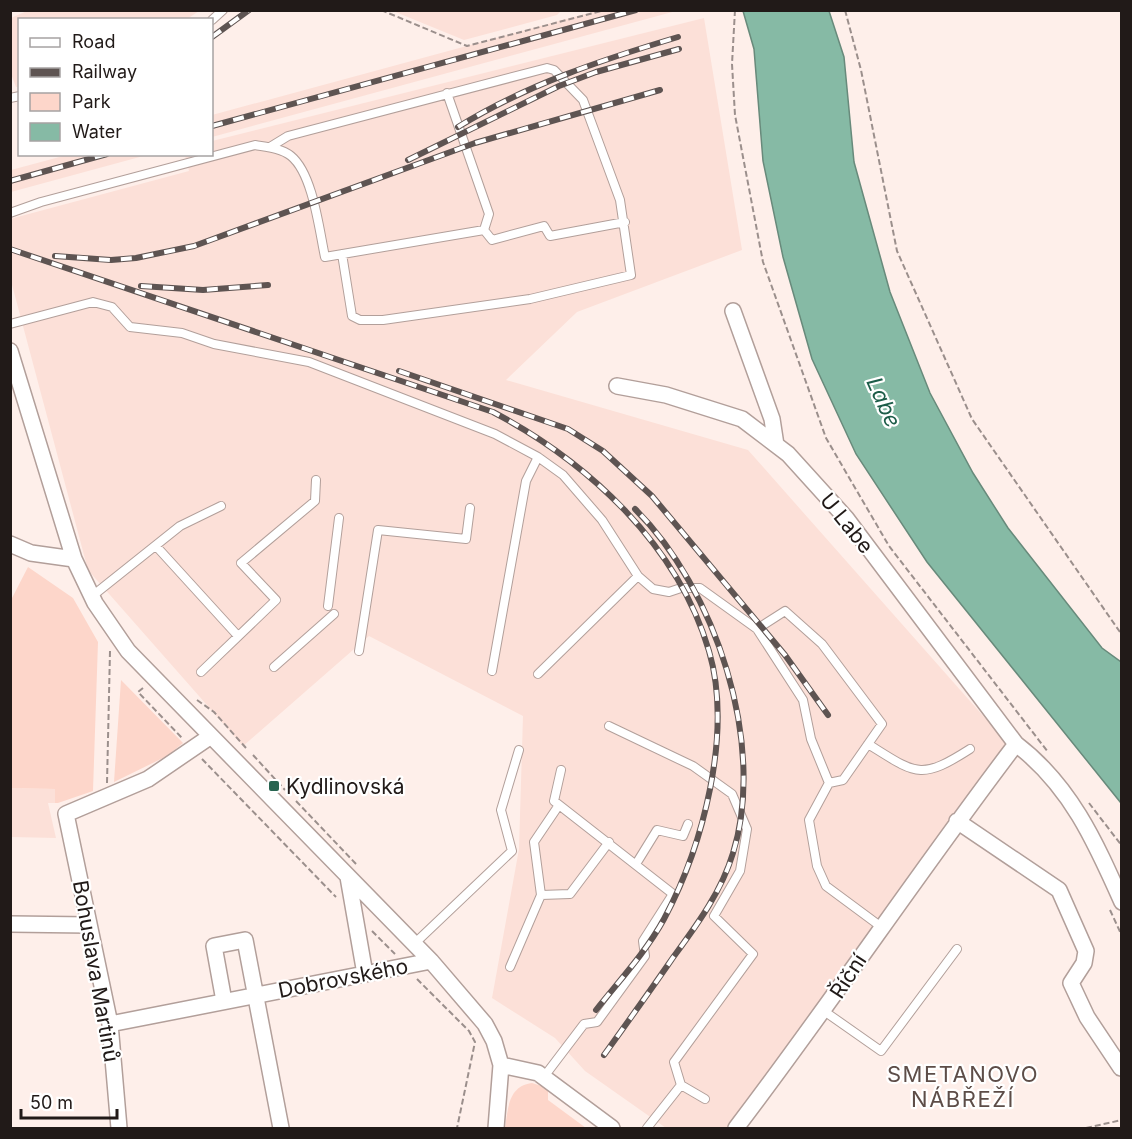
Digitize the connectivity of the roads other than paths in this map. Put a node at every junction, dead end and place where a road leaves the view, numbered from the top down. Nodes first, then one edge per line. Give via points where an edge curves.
1 (447, 93) junction
2 (270, 147) junction
3 (10, 213) edge
4 (625, 222) junction
5 (484, 230) junction
6 (342, 254) junction
7 (733, 311) dead end
8 (10, 324) edge
9 (12, 361) edge
10 (617, 386) dead end
11 (776, 445) junction
12 (538, 458) junction
13 (316, 480) dead end
14 (221, 506) dead end
15 (470, 508) dead end
16 (339, 518) dead end
17 (10, 544) edge
18 (156, 546) junction
19 (74, 559) junction
20 (638, 576) junction
21 (91, 597) junction
22 (328, 606) dead end
23 (333, 614) dead end
24 (757, 629) junction
25 (238, 636) junction
26 (359, 651) dead end
27 (274, 667) dead end
28 (492, 671) dead end
29 (201, 672) dead end
30 (538, 674) dead end
31 (609, 726) dead end
32 (211, 736) junction
33 (868, 744) junction
34 (1016, 744) junction
35 (970, 749) dead end
36 (519, 750) dead end
37 (561, 770) dead end
38 (829, 783) junction
39 (559, 805) junction
40 (957, 821) junction
41 (688, 824) dead end
42 (609, 842) junction
43 (636, 864) junction
44 (349, 874) junction
45 (541, 895) junction
46 (1115, 903) edge
47 (10, 924) edge
48 (89, 926) junction
49 (880, 926) junction
50 (413, 945) junction
51 (957, 949) dead end
52 (430, 961) junction
53 (510, 967) dead end
54 (364, 974) junction
55 (256, 995) junction
56 (224, 1001) junction
57 (824, 1011) junction
58 (110, 1024) junction
59 (501, 1065) junction
60 (1121, 1068) edge
61 (543, 1078) junction
62 (681, 1085) junction
63 (705, 1099) dead end
64 (119, 1128) edge
65 (281, 1128) edge
66 (495, 1128) edge
67 (612, 1128) edge
68 (647, 1128) edge
69 (736, 1128) edge

1 - 2 lane via 288,136
1 - 4 lane via 547,68 554,70 583,100
1 - 5 lane via 489,214
2 - 3 lane via 255,145
2 - 6 lane via 290,155 303,170 325,256
4 - 5 lane via 550,236 544,226 492,240
4 - 6 lane via 631,275 530,299 383,320 352,316
5 - 6 lane
7 - 11 street via 772,419
8 - 12 lane via 93,302 112,307 130,327 182,333 214,344 309,362 495,434
9 - 19 street
10 - 11 street, U Labe via 666,395 742,420
11 - 34 street, U Labe via 846,518
12 - 20 lane via 562,475 602,520
12 - 28 lane via 526,481
13 - 25 lane via 315,501 241,563 276,600
14 - 18 lane via 180,526
15 - 26 lane via 466,539 378,531
16 - 22 lane
17 - 19 street via 31,553
18 - 21 lane
18 - 25 lane
19 - 21 street
20 - 24 lane via 653,589 700,588
20 - 30 lane
21 - 32 street via 128,651
23 - 27 lane
24 - 33 lane via 785,611 822,644 882,724
24 - 38 lane via 803,700 811,739
25 - 29 lane
31 - 62 lane via 693,766 732,794 747,829 740,872 714,916 753,954 674,1062
32 - 44 street
32 - 48 street, Bohuslava Martinů via 148,778 66,814
33 - 35 lane via 910,770 939,769
33 - 38 lane via 843,780
34 - 40 street, Říční
34 - 46 street via 1033,757 1090,830
36 - 50 lane via 501,810 512,850
37 - 39 lane via 554,801
38 - 49 lane via 809,820 817,866 826,886
39 - 42 lane
39 - 45 lane via 534,842
40 - 49 street, Říční
40 - 60 street via 1059,890 1086,951 1084,963 1071,983 1087,1017
41 - 43 lane via 682,836 657,830
42 - 43 lane
42 - 45 lane via 570,894
43 - 61 lane via 673,894 643,941 645,956 597,1022 584,1024
44 - 50 street
44 - 54 street
45 - 53 lane
47 - 48 street
48 - 58 street, Bohuslava Martinů
49 - 57 street, Říční
50 - 52 street
51 - 57 lane via 881,1051
52 - 54 street, Dobrovského
52 - 59 street via 485,1024
54 - 55 street, Dobrovského
55 - 56 street, Dobrovského
55 - 56 street, Dobrovského via 245,940 214,946
55 - 65 street
56 - 58 street, Dobrovského
57 - 69 street, Říční
58 - 64 street, Bohuslava Martinů
59 - 61 street via 538,1073
59 - 66 street
61 - 67 street
62 - 63 lane
62 - 68 lane

